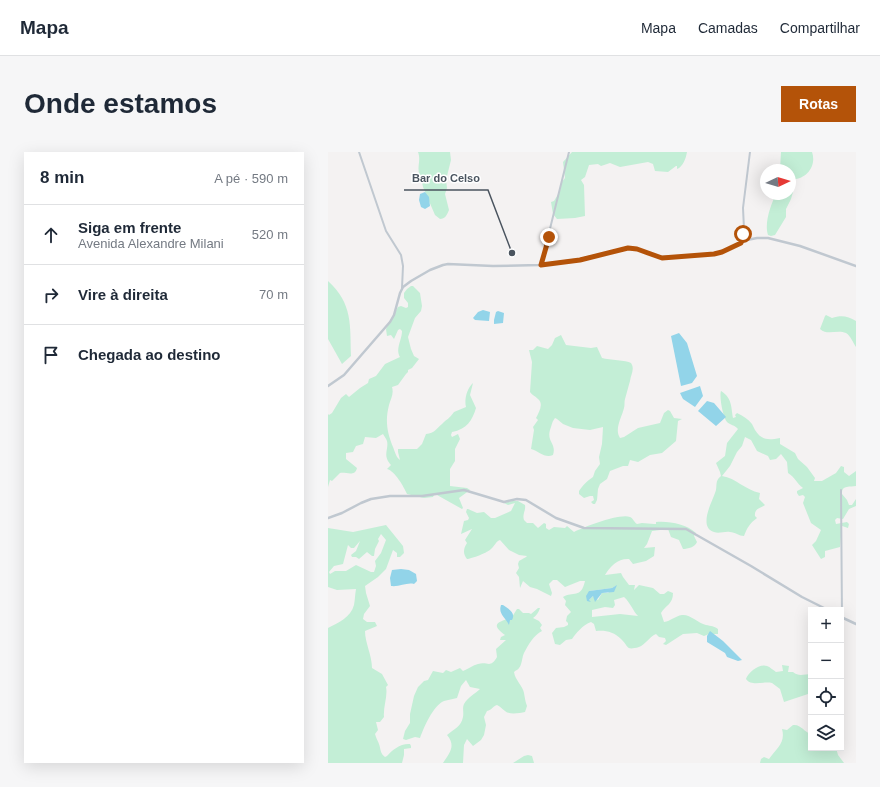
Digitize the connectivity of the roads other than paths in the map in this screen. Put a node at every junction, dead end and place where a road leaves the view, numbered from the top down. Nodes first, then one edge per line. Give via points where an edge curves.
1 (359, 152) edge
2 (569, 152) edge
3 (750, 152) edge
4 (741, 243) junction
5 (541, 265) junction
6 (856, 266) edge
7 (401, 290) junction
8 (328, 386) edge
9 (841, 490) dead end
10 (328, 518) edge
11 (822, 607) edge
12 (842, 607) edge
13 (844, 618) edge
14 (856, 624) edge

1 - 7 street via 386,231 401,255
2 - 5 street
3 - 4 street
4 - 5 street via 714,254 662,258 628,248 580,260
4 - 6 street via 757,238 781,241
5 - 7 street via 443,264 411,281
7 - 8 street via 390,322 344,375
9 - 12 street
10 - 11 street via 360,503 390,496 422,496 464,490 504,502 526,500 556,518 584,528 686,529
13 - 14 street

